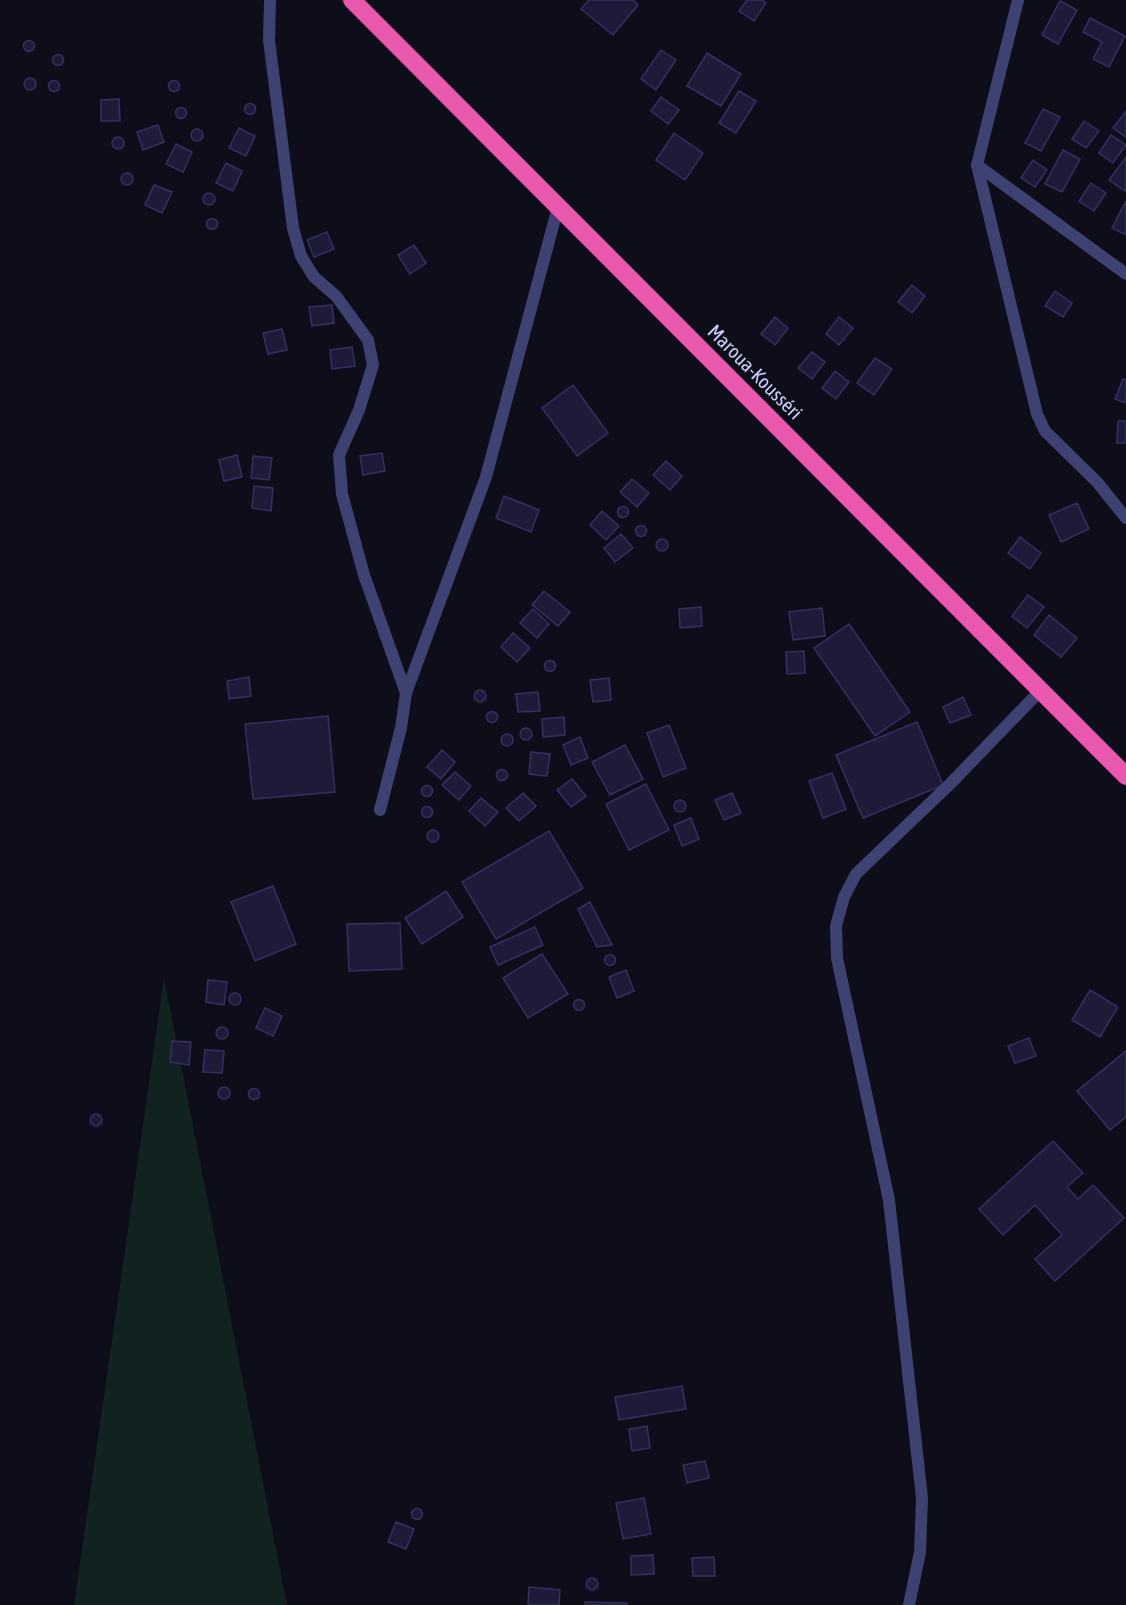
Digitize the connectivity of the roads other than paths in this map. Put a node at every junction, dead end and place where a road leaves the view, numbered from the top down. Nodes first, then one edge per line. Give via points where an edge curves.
1 (270, 0) edge
2 (352, 0) edge
3 (1018, 0) edge
4 (977, 165) junction
5 (558, 207) junction
6 (1126, 274) edge
7 (1126, 518) edge
8 (1040, 691) junction
9 (406, 693) junction
10 (1126, 776) edge
11 (380, 810) dead end
12 (909, 1605) edge

1 - 9 street via 269,40 293,228 301,256 314,277 336,296 368,340 373,365 339,455 342,494 364,575
2 - 5 highway, Maroua-Kousséri
3 - 4 street
4 - 6 street
4 - 7 street via 1037,414 1045,431 1097,482
5 - 8 highway, Maroua-Kousséri
5 - 9 street via 486,477
8 - 10 highway, Maroua-Kousséri
8 - 12 street via 856,874 836,926 837,958 890,1200 921,1486 920,1552
9 - 11 street

